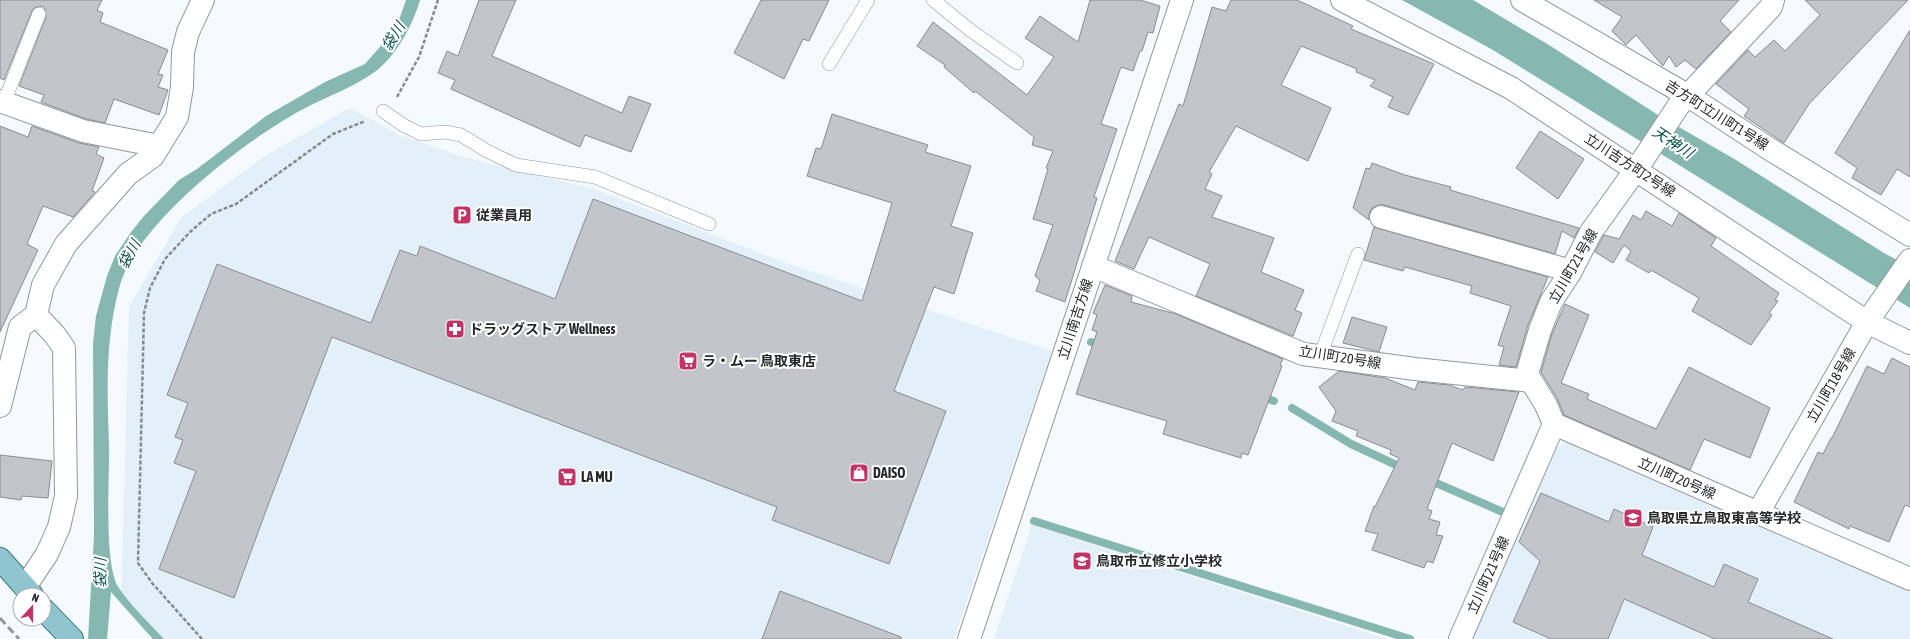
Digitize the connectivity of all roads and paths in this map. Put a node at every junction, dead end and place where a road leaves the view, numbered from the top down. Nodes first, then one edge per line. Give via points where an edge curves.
1 (203, 0) edge
2 (438, 0) edge
3 (868, 0) edge
4 (933, 0) edge
5 (1182, 0) edge
6 (1342, 0) edge
7 (1522, 0) edge
8 (1773, 0) edge
9 (39, 14) dead end
10 (1017, 63) dead end
11 (829, 64) dead end
12 (1683, 100) junction
13 (2, 102) edge
14 (383, 110) junction
15 (159, 146) junction
16 (1639, 165) junction
17 (1381, 217) dead end
18 (709, 224) dead end
19 (1910, 235) edge
20 (1358, 254) dead end
21 (1910, 260) edge
22 (1093, 266) junction
23 (1571, 271) junction
24 (36, 315) junction
25 (1871, 316) junction
26 (1910, 343) edge
27 (1320, 356) junction
28 (1531, 381) junction
29 (0, 406) edge
30 (1554, 424) junction
31 (1758, 513) junction
32 (0, 559) edge
33 (1910, 579) edge
34 (24, 587) edge
35 (30, 587) edge
36 (52, 618) edge
37 (72, 639) edge
38 (202, 639) edge
39 (969, 639) edge
40 (1460, 639) edge

1 - 15 street via 188,32 183,52 182,88 177,117
2 - 14 path via 419,57 408,80 394,103
3 - 11 lane
4 - 10 lane
5 - 22 street, 立川南吉方線
6 - 16 street, 立川吉方町2号線 via 1511,88
7 - 12 street, 吉方町立川町1号線
8 - 12 street via 1771,7
9 - 13 lane
12 - 16 street, 立川町21号線
12 - 19 street, 吉方町立川町1号線 via 1768,148
13 - 15 street via 83,131
14 - 18 lane via 403,126 421,134 445,132 461,135 487,152 516,165 595,177
14 - 38 path via 374,117 333,134 236,204 211,214 165,259 150,288 144,313 138,564
15 - 24 street via 153,156 128,174 66,244 43,285
16 - 23 street, 立川町21号線 via 1591,232
16 - 25 street, 立川吉方町2号線
17 - 23 street
20 - 27 lane
21 - 25 street, 立川町18号線
22 - 27 street, 立川町20号線 via 1304,354
22 - 39 street, 立川南吉方線
23 - 28 street, 立川町21号線 via 1551,302 1540,330 1528,374
24 - 29 street via 20,327
24 - 35 street via 56,335 64,348 66,496 60,527
25 - 26 street, 立川吉方町2号線
25 - 31 street, 立川町18号線
27 - 28 street, 立川町20号線
28 - 30 street
30 - 31 street, 立川町20号線
30 - 40 street, 立川町21号線
31 - 33 street, 立川町20号線
32 - 34 main road
36 - 37 main road

